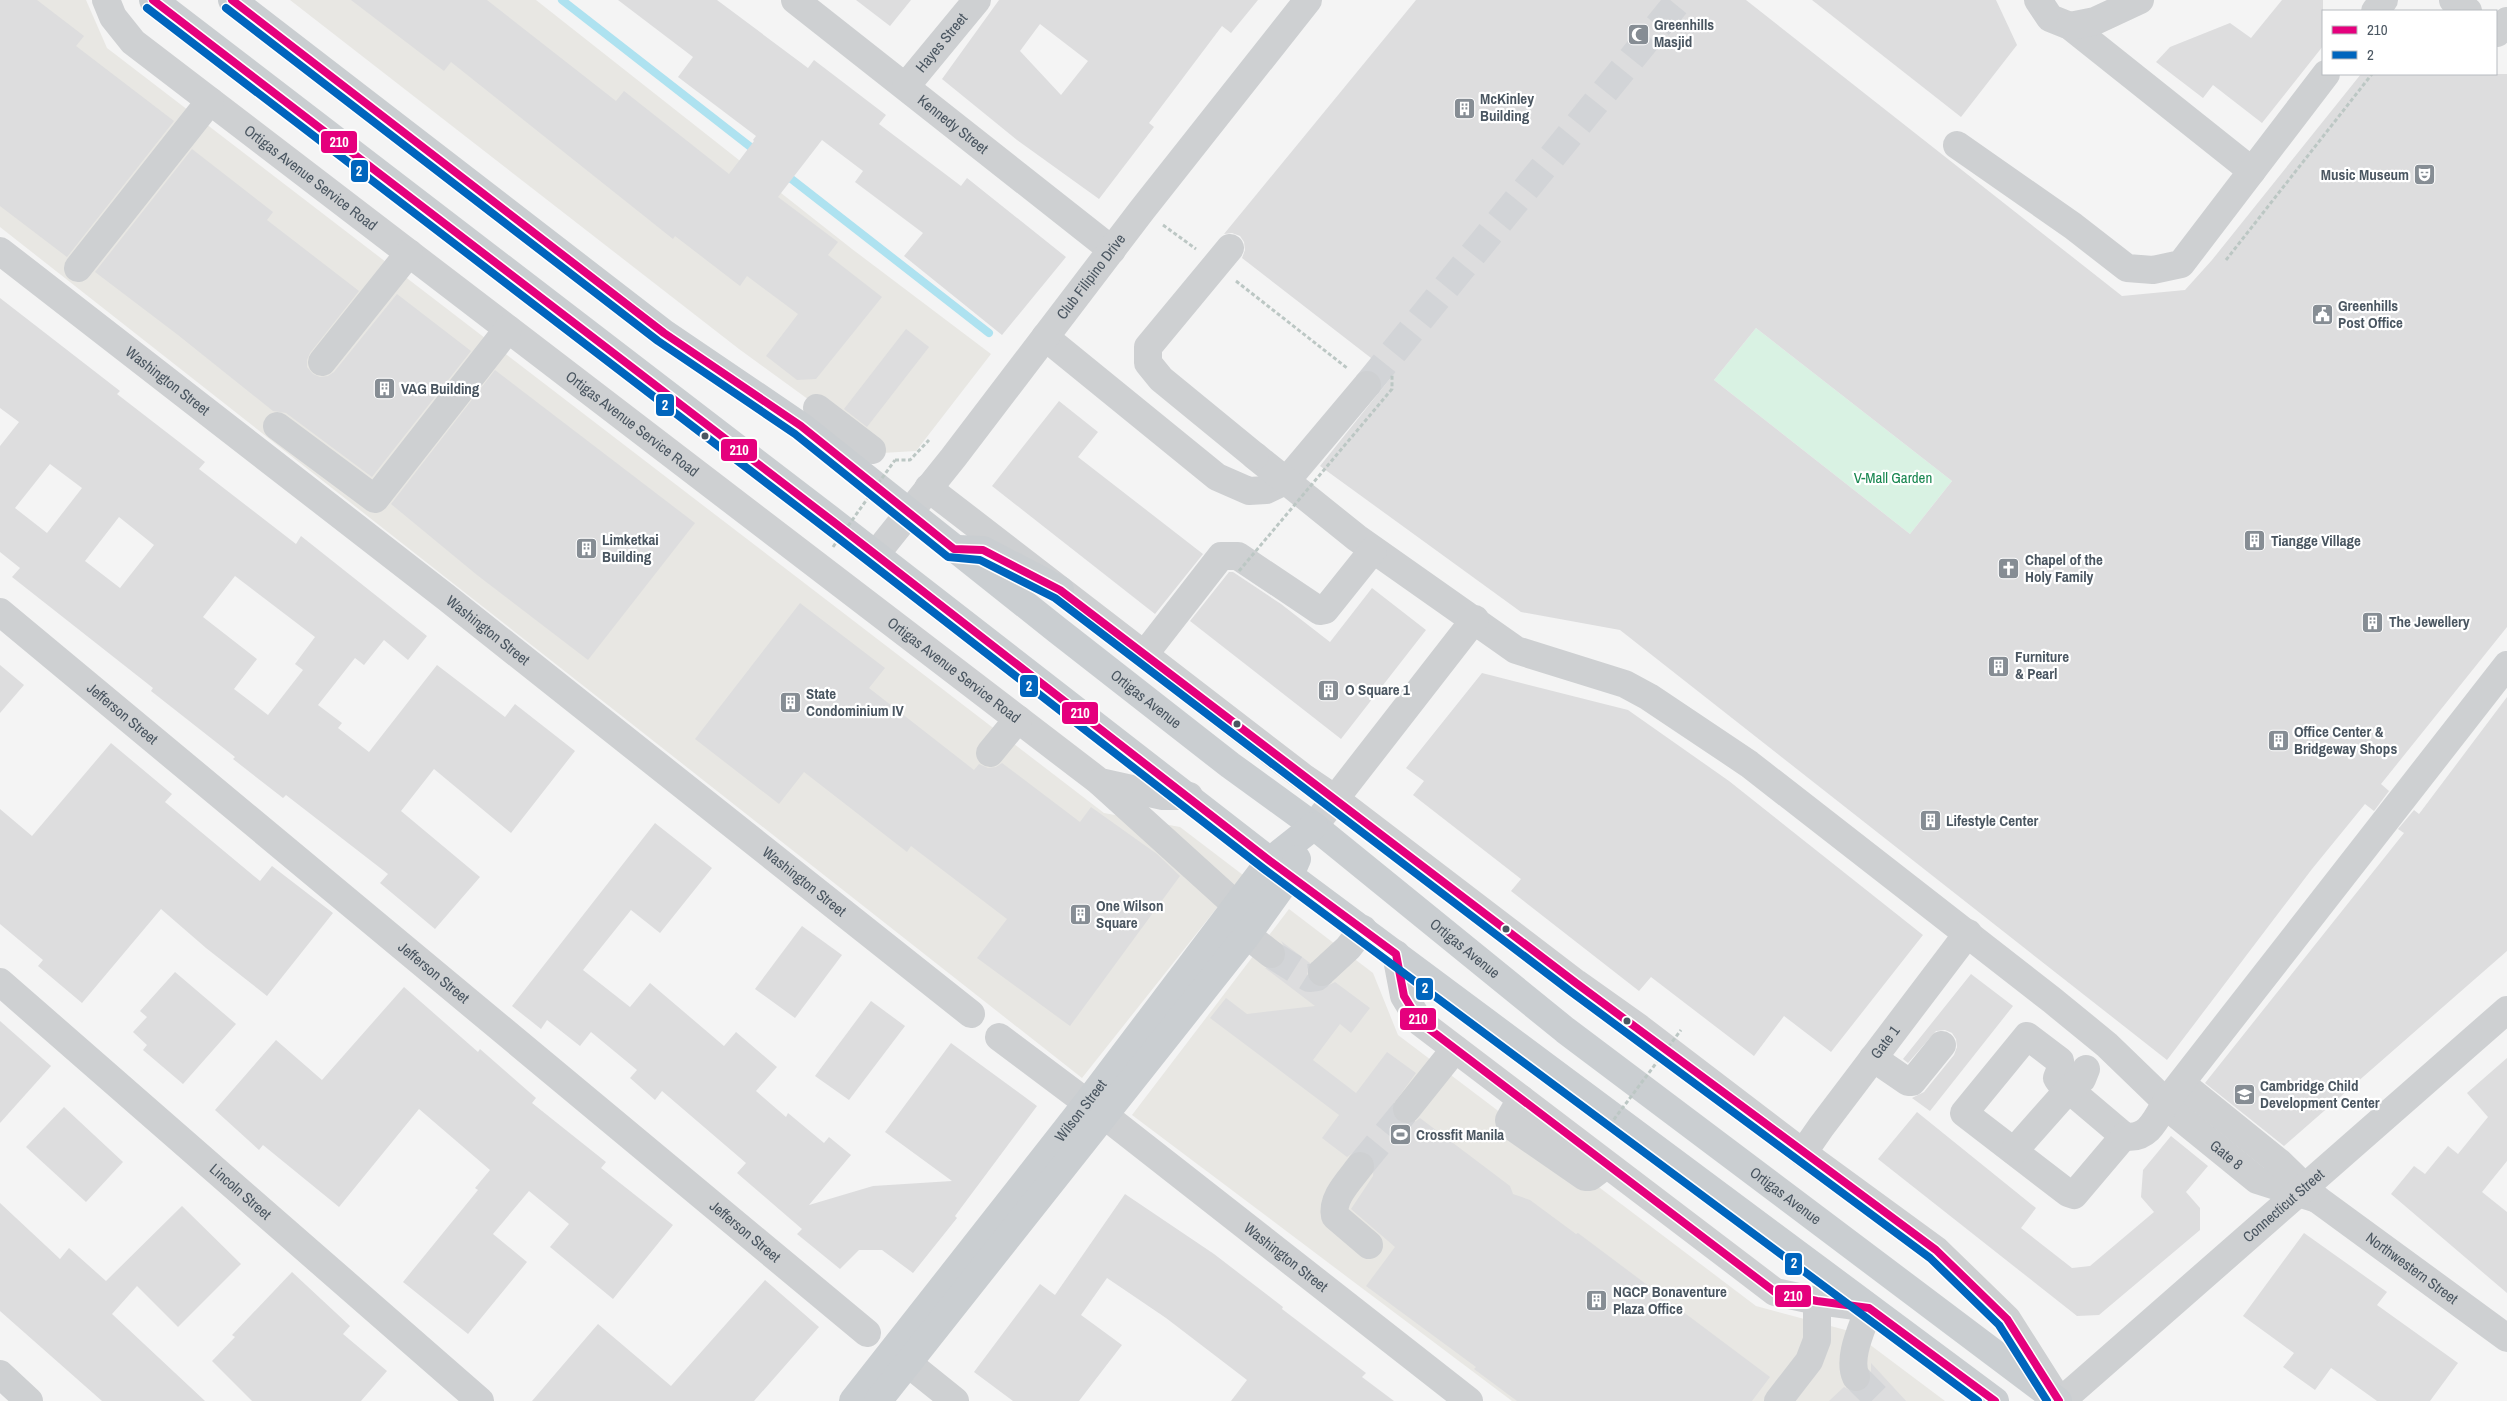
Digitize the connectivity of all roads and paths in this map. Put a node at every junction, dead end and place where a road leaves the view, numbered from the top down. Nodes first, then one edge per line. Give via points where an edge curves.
1 (106, 0) edge
2 (153, 0) edge
3 (232, 0) edge
4 (795, 0) edge
5 (977, 0) edge
6 (1308, 0) edge
7 (2038, 0) edge
8 (2140, 0) edge
9 (2384, 0) edge
10 (2453, 0) edge
11 (2376, 10) edge
12 (2467, 10) edge
13 (2108, 14) junction
14 (2070, 26) junction
15 (2130, 74) junction
16 (2325, 75) edge
17 (2371, 75) edge
18 (906, 86) junction
19 (210, 101) junction
20 (1957, 145) dead end
21 (2252, 171) junction
22 (1230, 248) dead end
23 (1112, 250) junction
24 (0, 251) edge
25 (409, 253) junction
26 (2226, 260) dead end
27 (78, 268) dead end
28 (508, 329) junction
29 (1046, 337) junction
30 (1321, 348) dead end
31 (322, 362) dead end
32 (1392, 374) dead end
33 (1357, 377) joint
34 (817, 408) dead end
35 (277, 426) dead end
36 (929, 440) dead end
37 (883, 455) junction
38 (1287, 480) junction
39 (928, 488) junction
40 (909, 513) junction
41 (833, 547) dead end
42 (954, 549) junction
43 (1373, 550) junction
44 (876, 554) junction
45 (1239, 571) dead end
46 (1060, 590) junction
47 (0, 612) edge
48 (1475, 619) junction
49 (1144, 655) junction
50 (2507, 665) edge
51 (1018, 719) junction
52 (990, 753) dead end
53 (1100, 782) junction
54 (1189, 796) junction
55 (1334, 798) junction
56 (1314, 826) junction
57 (1280, 868) junction
58 (1237, 906) junction
59 (1363, 929) junction
60 (1968, 933) junction
61 (1247, 935) junction
62 (1271, 954) tunnel mouth
63 (1396, 954) junction
64 (1322, 972) tunnel mouth
65 (0, 982) edge
66 (2507, 1010) edge
67 (972, 1014) dead end
68 (1681, 1030) dead end
69 (999, 1037) dead end
70 (1942, 1045) dead end
71 (2107, 1045) junction
72 (1454, 1049) junction
73 (1873, 1058) junction
74 (2078, 1079) junction
75 (2174, 1093) junction
76 (1095, 1109) junction
77 (1407, 1109) tunnel mouth
78 (1606, 1130) dead end
79 (2124, 1136) junction
80 (2014, 1151) junction
81 (1804, 1153) junction
82 (1360, 1166) tunnel mouth
83 (2306, 1193) junction
84 (1369, 1245) dead end
85 (1816, 1302) junction
86 (1869, 1308) junction
87 (867, 1333) dead end
88 (2507, 1338) edge
89 (908, 1364) junction
90 (0, 1374) edge
91 (1856, 1377) tunnel mouth
92 (29, 1401) edge
93 (480, 1401) edge
94 (853, 1401) edge
95 (878, 1401) edge
96 (955, 1401) edge
97 (1469, 1401) edge
98 (1778, 1401) edge
99 (1995, 1401) edge
100 (2060, 1401) edge

1 - 19 street, Ortigas Avenue Service Road via 113,17 133,42
2 - 44 main road
3 - 40 main road, Ortigas Avenue via 664,333 801,426
4 - 18 street, Kennedy Street
5 - 18 street, Hayes Street
6 - 23 street, Club Filipino Drive
7 - 14 street via 2050,18
8 - 13 street
9 - 11 street
10 - 12 street
13 - 14 street via 2095,21
13 - 15 street via 2106,38
14 - 15 street
15 - 21 street
16 - 21 street
17 - 26 path
18 - 23 street, Kennedy Street
19 - 25 street, Ortigas Avenue Service Road
19 - 27 street
20 - 21 street via 2127,268 2136,269 2153,270 2181,264
22 - 38 street, Gate 8, bridge via 1148,347 1148,363 1161,379
23 - 29 street, Club Filipino Drive
24 - 67 street, Washington Street via 447,598
25 - 28 street, Ortigas Avenue Service Road
25 - 31 street
28 - 35 street via 375,499
28 - 51 street, Ortigas Avenue Service Road
29 - 38 street via 1217,477 1249,491 1266,490
29 - 39 street, Club Filipino Drive
30 - 33 path
32 - 45 path, bridge via 1392,388
33 - 38 street
34 - 37 street
36 - 37 path via 910,460
37 - 41 path, bridge
38 - 43 street, Gate 8
39 - 40 street, Club Filipino Drive
39 - 46 street
40 - 42 main road, Ortigas Avenue
40 - 44 street, Club Filipino Drive
42 - 46 main road via 983,550
42 - 56 main road, Ortigas Avenue via 1215,753
43 - 48 street, Gate 8
43 - 49 street via 1325,610 1320,611 1238,556 1221,556
44 - 54 main road
46 - 49 street
47 - 87 street, Jefferson Street
48 - 55 street, Wilson Street
48 - 60 street, Gate 8 via 1516,650 1626,684 1649,696 1749,764
49 - 55 street
50 - 75 street
51 - 52 street
51 - 53 street, Ortigas Avenue Service Road
53 - 54 street, Ortigas Avenue Service Road via 1163,796
53 - 58 street
54 - 57 main road
55 - 56 street, Wilson Street
55 - 81 street
56 - 57 main road, Wilson Street
56 - 100 main road, Ortigas Avenue via 1564,1030
57 - 58 main road, Wilson Street
57 - 59 main road
57 - 61 main road, Wilson Street
58 - 76 main road, Wilson Street
59 - 63 main road
59 - 64 street
60 - 71 street, Gate 8
60 - 73 street, Gate 1
61 - 62 street
61 - 76 main road, Wilson Street via 1132,1078
63 - 72 street via 1404,996 1420,1022
63 - 86 main road
65 - 93 street, Lincoln Street
66 - 83 street, Connecticut Street
68 - 78 path, bridge
69 - 76 street, Washington Street
70 - 73 street via 1912,1082
71 - 74 street
71 - 75 street, Gate 8
72 - 77 street
72 - 85 street via 1775,1292
73 - 81 street, Gate 1
74 - 79 street
74 - 80 street
74 - 80 street via 2057,1078 2060,1060 2031,1037 2025,1037 1964,1113
75 - 79 street via 2144,1134
75 - 83 street, Gate 8 via 2280,1163
76 - 89 main road, Wilson Street
76 - 94 main road, Wilson Street
76 - 97 street, Washington Street
79 - 80 street via 2072,1195
81 - 100 street via 1944,1257 2007,1319
82 - 84 street via 1335,1201 1333,1209 1335,1216
83 - 88 street, Northwestern Street
83 - 100 street, Connecticut Street
85 - 86 street
85 - 98 street via 1817,1340 1809,1361
86 - 91 street via 1853,1359
86 - 99 main road
89 - 95 main road, Wilson Street
89 - 96 street
90 - 92 street

